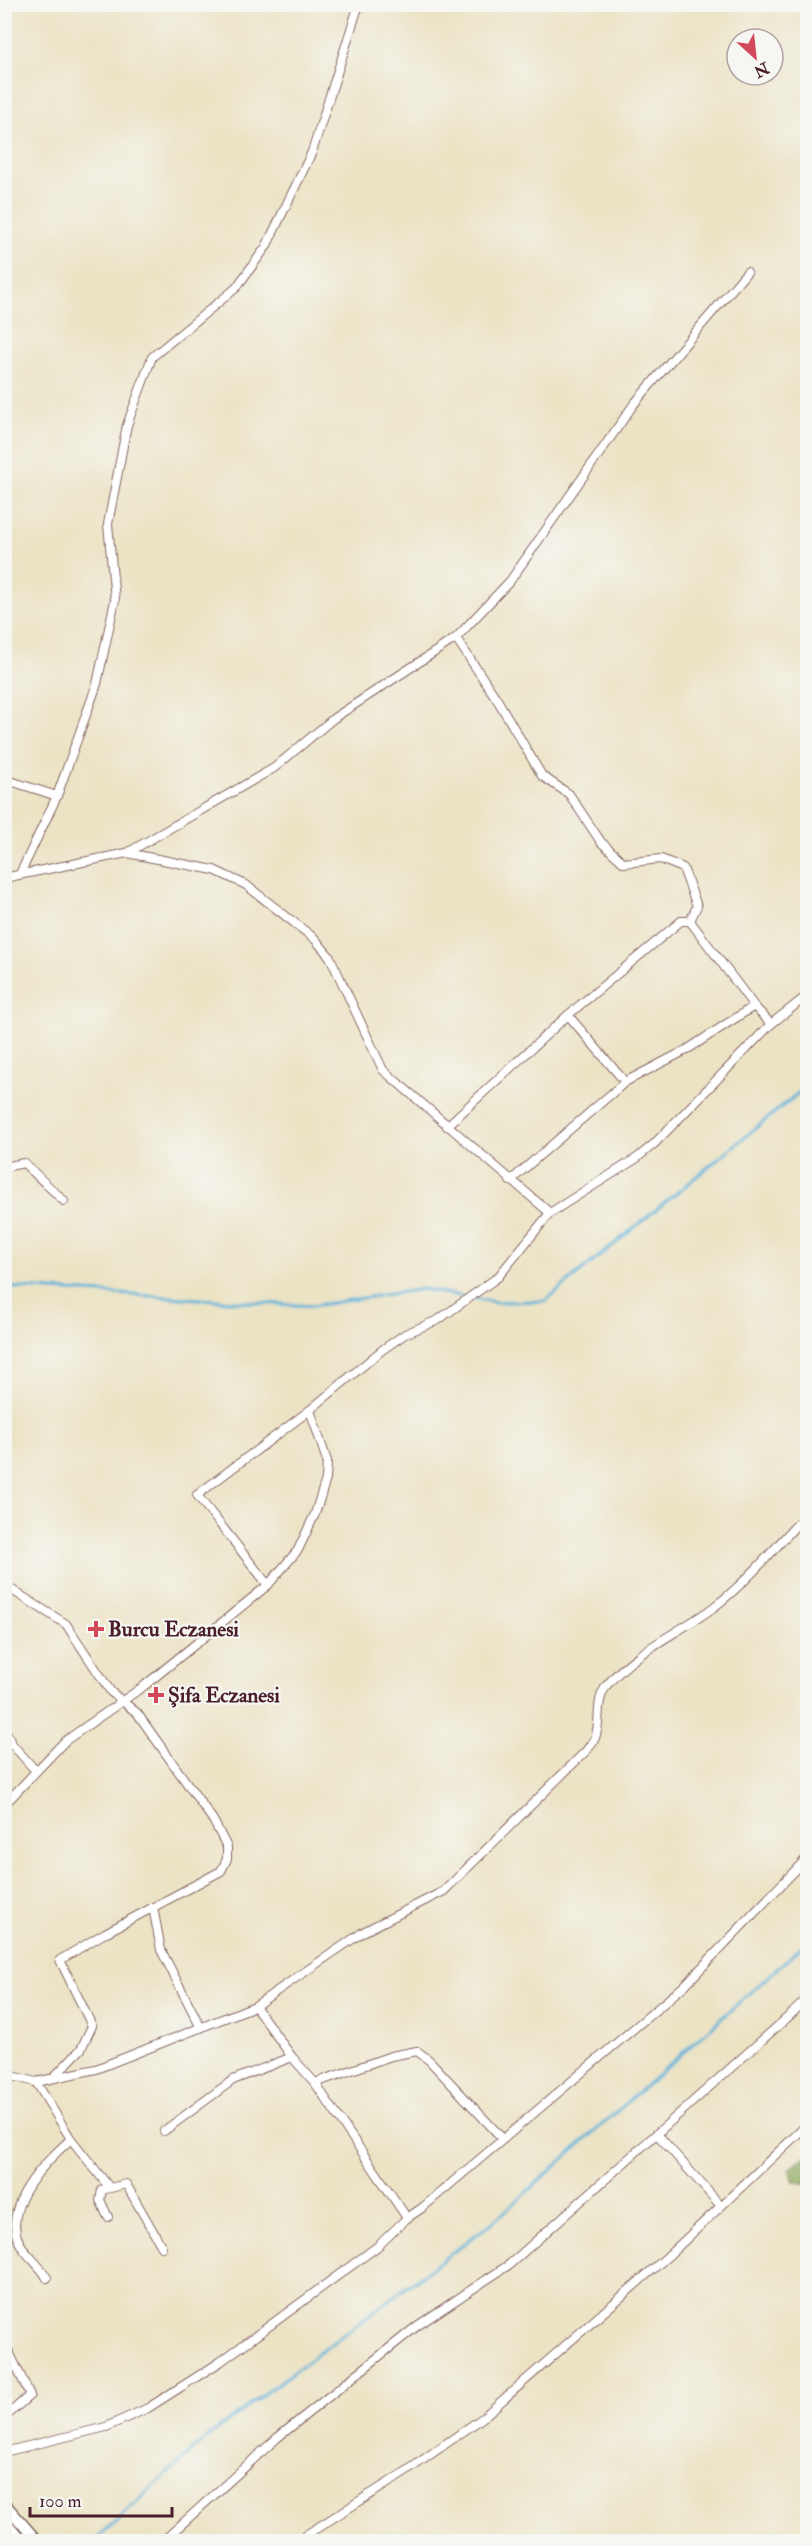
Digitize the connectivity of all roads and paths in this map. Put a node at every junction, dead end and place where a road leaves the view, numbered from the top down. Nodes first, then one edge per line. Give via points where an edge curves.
1 (360, 4) edge
2 (747, 272) dead end
3 (456, 638) junction
4 (4, 779) edge
5 (57, 796) junction
6 (127, 853) junction
7 (20, 874) junction
8 (4, 878) edge
9 (690, 921) junction
10 (807, 994) edge
11 (754, 1006) junction
12 (568, 1015) junction
13 (771, 1024) junction
14 (625, 1082) junction
15 (447, 1126) junction
16 (4, 1167) edge
17 (510, 1181) junction
18 (64, 1201) dead end
19 (550, 1213) junction
20 (310, 1410) junction
21 (807, 1512) edge
22 (4, 1585) edge
23 (268, 1585) junction
24 (124, 1700) junction
25 (4, 1727) edge
26 (35, 1770) junction
27 (4, 1805) edge
28 (807, 1857) edge
29 (153, 1907) junction
30 (807, 1998) edge
31 (255, 2006) junction
32 (201, 2028) junction
33 (292, 2057) junction
34 (4, 2074) edge
35 (53, 2078) junction
36 (36, 2082) junction
37 (315, 2083) junction
38 (807, 2124) edge
39 (164, 2131) dead end
40 (657, 2134) junction
41 (502, 2138) junction
42 (71, 2139) junction
43 (109, 2187) junction
44 (721, 2206) junction
45 (108, 2217) dead end
46 (407, 2218) junction
47 (162, 2247) dead end
48 (47, 2278) dead end
49 (4, 2342) edge
50 (4, 2418) edge
51 (4, 2452) edge
52 (4, 2503) edge
53 (4, 2520) edge
54 (37, 2540) edge
55 (23, 2541) edge
56 (162, 2541) edge
57 (295, 2541) edge

1 - 5 street via 312,152 266,247 236,288 152,357 127,425 108,524 115,600 97,684
2 - 3 street via 634,404 510,581
3 - 6 street via 334,718 274,768
3 - 9 street via 542,776 569,794 601,842 624,863 661,859 683,868 697,906
4 - 5 street
5 - 7 street
6 - 7 street
6 - 15 street via 214,870 246,885 315,939 330,957 383,1070
7 - 8 street
9 - 11 street
9 - 12 street via 681,921
10 - 13 street
11 - 13 street
11 - 14 street via 688,1049
12 - 14 street
12 - 15 street
13 - 19 street via 654,1144
14 - 17 street
15 - 17 street
16 - 18 street via 24,1163
17 - 19 street
19 - 20 street via 498,1277 438,1320 405,1334
20 - 23 street via 327,1461 326,1479 298,1550
20 - 23 street via 197,1495
21 - 31 street via 742,1584 626,1666 601,1695 595,1738 587,1750 444,1891 363,1932
22 - 24 street via 66,1624 111,1692
23 - 24 street
24 - 26 street via 65,1741
24 - 29 street via 199,1801 227,1847 221,1871
25 - 26 street via 11,1743
26 - 27 street
28 - 41 street via 684,1986
29 - 32 street via 161,1950
29 - 35 street via 60,1960 92,2026 81,2049
30 - 40 street
31 - 32 street
31 - 33 street
32 - 35 street via 96,2069
33 - 37 street
33 - 39 street via 233,2080
34 - 36 street
35 - 36 street
36 - 42 street
37 - 41 street via 391,2056 417,2051
37 - 46 street
38 - 44 street
40 - 44 street
40 - 56 street via 510,2264 407,2334 277,2438
41 - 46 street
42 - 43 street
42 - 48 street via 45,2162 30,2183 16,2223 17,2237
43 - 45 street via 102,2190 100,2200
43 - 47 street via 126,2184
44 - 57 street via 481,2419
46 - 51 street via 368,2253 219,2362 148,2408 106,2427
49 - 50 street via 30,2395
52 - 54 street
53 - 55 street

